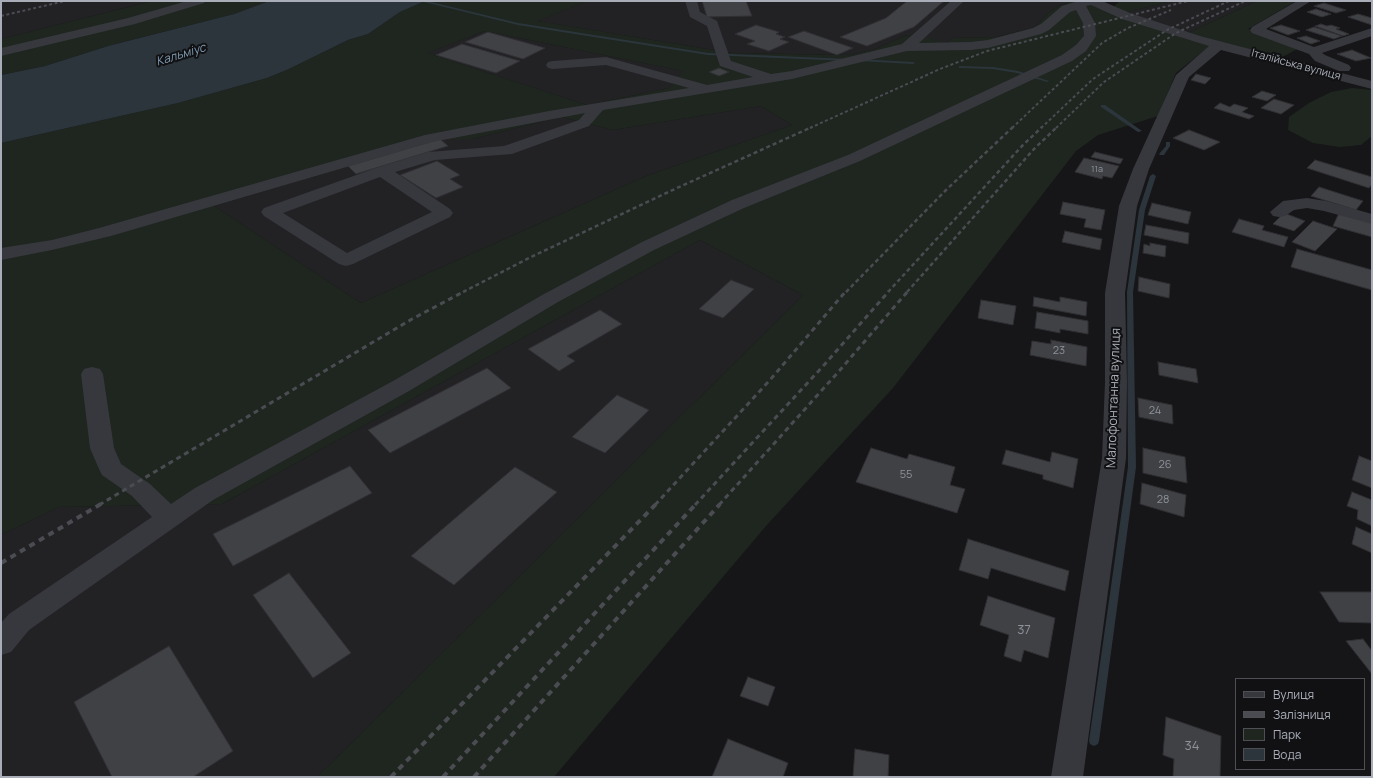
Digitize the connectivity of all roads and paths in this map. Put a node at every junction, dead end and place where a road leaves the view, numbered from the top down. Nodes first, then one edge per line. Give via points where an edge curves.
1 (200, 1) edge
2 (691, 1) edge
3 (958, 1) edge
4 (1092, 1) edge
5 (1305, 1) edge
6 (1078, 4) junction
7 (1112, 5) edge
8 (1372, 32) edge
9 (1219, 45) junction
10 (907, 47) junction
11 (1314, 50) junction
12 (1, 52) edge
13 (553, 65) dead end
14 (771, 78) junction
15 (1372, 78) edge
16 (1372, 85) edge
17 (708, 89) junction
18 (599, 107) junction
19 (382, 171) junction
20 (1279, 212) dead end
21 (1372, 219) edge
22 (1, 254) edge
23 (92, 374) dead end
24 (169, 518) junction
25 (1, 643) edge
26 (1067, 777) edge

1 - 12 street
2 - 14 street via 694,14 713,24 725,64
3 - 10 street
4 - 6 street
4 - 7 street, Італійська вулиця
5 - 11 street via 1256,30
6 - 10 street via 1058,15 1041,29 996,42 971,46
6 - 24 street via 1090,23 1090,36 1081,48 1072,54 854,158 738,204 648,246 204,494
7 - 9 street, Італійська вулиця via 1167,30
8 - 11 street
9 - 16 street, Італійська вулиця
9 - 26 street, Малофонтанна вулиця via 1183,75 1140,169 1128,206 1115,293 1114,458
10 - 14 street
11 - 15 street via 1320,58
13 - 17 street via 606,61
14 - 17 street
17 - 18 street
18 - 19 street via 584,123 506,151 434,155
18 - 22 street via 414,142 105,232 52,246
19 - 19 street via 444,213 346,260 270,212
20 - 21 street via 1289,205 1307,203
23 - 24 street via 102,448 111,469 141,490
24 - 25 street via 19,622

